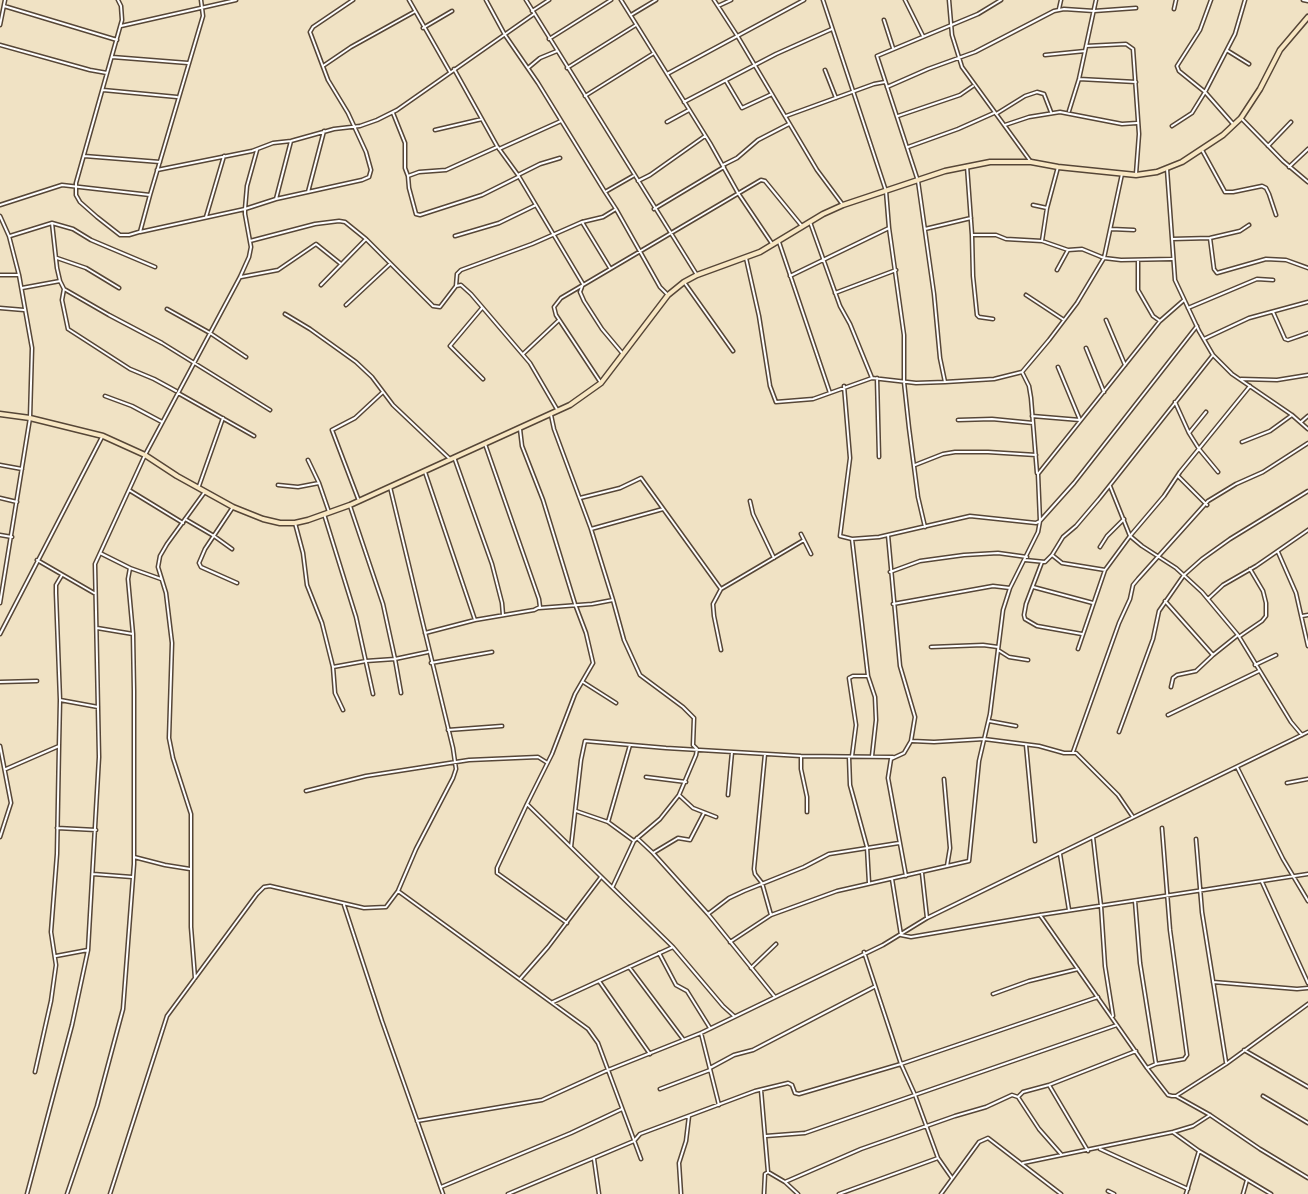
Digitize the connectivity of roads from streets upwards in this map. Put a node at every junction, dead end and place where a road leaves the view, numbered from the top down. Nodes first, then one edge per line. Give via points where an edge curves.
1 (5, 0) edge
2 (118, 0) edge
3 (201, 0) edge
4 (236, 0) edge
5 (353, 0) edge
6 (409, 0) edge
7 (486, 0) edge
8 (526, 0) edge
9 (549, 0) edge
10 (611, 0) edge
11 (621, 0) edge
12 (656, 0) edge
13 (714, 0) edge
14 (731, 0) edge
15 (804, 0) edge
16 (823, 0) edge
17 (905, 0) edge
18 (949, 0) edge
19 (1001, 0) edge
20 (1061, 0) edge
21 (1096, 0) edge
22 (1176, 0) edge
23 (1211, 0) edge
24 (1245, 0) edge
25 (1303, 0) edge
26 (1308, 1) edge
27 (4, 6) junction
28 (718, 6) junction
29 (203, 8) junction
30 (1136, 8) dead end
31 (1059, 9) junction
32 (1174, 9) dead end
33 (452, 11) dead end
34 (1094, 11) junction
35 (414, 12) junction
36 (533, 12) junction
37 (631, 15) junction
38 (1308, 17) edge
39 (884, 20) dead end
40 (0, 25) edge
41 (637, 25) junction
42 (121, 26) junction
43 (950, 26) junction
44 (423, 28) junction
45 (832, 29) junction
46 (505, 35) junction
47 (923, 36) junction
48 (738, 37) junction
49 (549, 39) junction
50 (117, 40) junction
51 (0, 45) edge
52 (1086, 46) junction
53 (893, 48) junction
54 (557, 51) junction
55 (1085, 51) junction
56 (1228, 51) junction
57 (654, 54) junction
58 (1045, 55) dead end
59 (112, 57) junction
60 (958, 58) junction
61 (188, 63) junction
62 (1249, 64) dead end
63 (754, 65) junction
64 (323, 66) junction
65 (528, 68) junction
66 (567, 68) junction
67 (454, 69) junction
68 (825, 70) dead end
69 (450, 72) junction
70 (107, 73) junction
71 (667, 74) junction
72 (1079, 79) junction
73 (726, 81) junction
74 (885, 82) junction
75 (1136, 82) junction
76 (974, 86) junction
77 (887, 87) junction
78 (103, 90) junction
79 (854, 92) junction
80 (1205, 92) junction
81 (772, 94) junction
82 (585, 96) junction
83 (179, 97) junction
84 (836, 98) junction
85 (684, 102) junction
86 (689, 110) junction
87 (392, 112) junction
88 (1051, 112) junction
89 (1068, 112) junction
90 (995, 113) junction
91 (898, 116) junction
92 (785, 117) junction
93 (1241, 118) junction
94 (482, 119) junction
95 (561, 121) junction
96 (667, 122) dead end
97 (1291, 122) dead end
98 (1137, 123) junction
99 (790, 124) junction
100 (1005, 125) junction
101 (1234, 125) junction
102 (1172, 126) dead end
103 (354, 127) junction
104 (435, 130) dead end
105 (324, 132) junction
106 (706, 136) junction
107 (291, 141) junction
108 (1268, 146) junction
109 (908, 147) junction
110 (498, 148) junction
111 (1308, 148) edge
112 (257, 149) junction
113 (1202, 150) junction
114 (84, 156) junction
115 (224, 156) junction
116 (560, 159) dead end
117 (160, 162) junction
118 (1032, 162) junction
119 (724, 166) junction
120 (967, 166) junction
121 (1058, 167) junction
122 (1290, 167) junction
123 (1167, 169) junction
124 (158, 170) junction
125 (1122, 174) junction
126 (1136, 175) junction
127 (408, 176) junction
128 (518, 176) junction
129 (633, 176) junction
130 (638, 181) junction
131 (918, 181) junction
132 (1308, 182) edge
133 (76, 187) junction
134 (886, 191) junction
135 (308, 192) junction
136 (605, 192) junction
137 (738, 193) junction
138 (150, 195) junction
139 (276, 198) junction
140 (0, 205) edge
141 (536, 205) junction
142 (843, 205) junction
143 (1033, 205) dead end
144 (1047, 208) junction
145 (245, 209) junction
146 (616, 209) junction
147 (654, 209) junction
148 (0, 216) edge
149 (1276, 216) dead end
150 (206, 218) junction
151 (971, 218) junction
152 (582, 222) junction
153 (810, 222) junction
154 (52, 223) junction
155 (1249, 225) dead end
156 (802, 227) junction
157 (889, 228) junction
158 (925, 229) junction
159 (1111, 230) junction
160 (1134, 230) dead end
161 (140, 232) junction
162 (553, 234) junction
163 (671, 234) junction
164 (972, 235) junction
165 (9, 236) junction
166 (455, 236) dead end
167 (1210, 238) junction
168 (1172, 239) junction
169 (366, 240) junction
170 (250, 241) junction
171 (1041, 241) junction
172 (778, 242) junction
173 (774, 245) junction
174 (1068, 250) junction
175 (641, 252) junction
176 (57, 258) junction
177 (746, 258) junction
178 (1104, 258) junction
179 (1173, 259) junction
180 (823, 260) junction
181 (1138, 260) junction
182 (341, 264) junction
183 (390, 264) junction
184 (154, 267) dead end
185 (1308, 268) edge
186 (611, 269) junction
187 (896, 270) junction
188 (1057, 270) dead end
189 (697, 274) junction
190 (0, 275) edge
191 (19, 275) junction
192 (790, 276) junction
193 (240, 277) junction
194 (1273, 280) dead end
195 (60, 281) junction
196 (684, 282) junction
197 (583, 284) junction
198 (321, 285) dead end
199 (456, 286) junction
200 (21, 288) junction
201 (119, 288) dead end
202 (64, 289) junction
203 (835, 293) junction
204 (668, 295) junction
205 (1026, 295) dead end
206 (1184, 300) junction
207 (1308, 302) edge
208 (346, 305) dead end
209 (0, 308) edge
210 (482, 308) junction
211 (1188, 308) junction
212 (167, 309) dead end
213 (25, 310) junction
214 (1273, 312) junction
215 (285, 314) dead end
216 (993, 319) dead end
217 (1064, 320) junction
218 (1106, 320) dead end
219 (559, 321) junction
220 (1160, 321) junction
221 (1197, 326) junction
222 (210, 333) junction
223 (1308, 333) edge
224 (1204, 339) junction
225 (1086, 348) dead end
226 (733, 351) dead end
227 (523, 354) junction
228 (623, 354) junction
229 (1214, 355) junction
230 (246, 357) dead end
231 (195, 363) junction
232 (1125, 365) junction
233 (1058, 367) dead end
234 (1022, 372) junction
235 (1308, 375) edge
236 (872, 378) junction
237 (877, 378) junction
238 (483, 379) dead end
239 (1240, 380) junction
240 (904, 382) junction
241 (945, 382) junction
242 (601, 383) junction
243 (844, 386) junction
244 (1250, 387) junction
245 (178, 392) junction
246 (383, 392) junction
247 (1104, 392) junction
248 (830, 393) junction
249 (105, 396) dead end
250 (1175, 402) junction
251 (270, 410) dead end
252 (558, 411) junction
253 (1206, 412) dead end
254 (0, 414) edge
255 (551, 414) junction
256 (1292, 415) junction
257 (1032, 416) junction
258 (1308, 416) edge
259 (30, 418) junction
260 (223, 418) junction
261 (958, 420) dead end
262 (1080, 420) junction
263 (162, 422) junction
264 (1301, 422) junction
265 (1033, 423) junction
266 (520, 429) junction
267 (1308, 429) edge
268 (1189, 433) junction
269 (103, 436) junction
270 (254, 436) dead end
271 (1242, 442) dead end
272 (1308, 443) edge
273 (485, 444) junction
274 (1199, 449) junction
275 (145, 455) junction
276 (1036, 455) junction
277 (879, 457) dead end
278 (452, 458) junction
279 (308, 460) dead end
280 (0, 465) edge
281 (914, 466) junction
282 (22, 469) junction
283 (424, 471) junction
284 (1218, 472) dead end
285 (1038, 474) junction
286 (1178, 476) junction
287 (319, 483) junction
288 (278, 485) dead end
289 (1110, 486) junction
290 (390, 487) junction
291 (198, 488) junction
292 (129, 490) junction
293 (205, 491) junction
294 (1308, 491) edge
295 (0, 498) edge
296 (580, 498) junction
297 (359, 501) junction
298 (750, 501) dead end
299 (17, 502) junction
300 (1207, 505) junction
301 (350, 506) junction
302 (233, 507) junction
303 (663, 508) junction
304 (326, 514) junction
305 (1124, 519) junction
306 (184, 521) junction
307 (1040, 521) junction
308 (295, 523) junction
309 (925, 527) junction
310 (591, 529) junction
311 (1308, 530) edge
312 (801, 534) dead end
313 (0, 535) edge
314 (888, 535) junction
315 (214, 536) junction
316 (1130, 536) junction
317 (12, 537) junction
318 (852, 539) junction
319 (804, 540) junction
320 (1100, 547) dead end
321 (232, 549) dead end
322 (1278, 551) junction
323 (99, 553) junction
324 (812, 554) dead end
325 (1052, 555) junction
326 (1158, 557) junction
327 (774, 558) junction
328 (1026, 559) junction
329 (37, 560) junction
330 (1042, 562) junction
331 (130, 568) junction
332 (1250, 569) junction
333 (1105, 570) junction
334 (890, 572) junction
335 (62, 574) junction
336 (1184, 575) junction
337 (162, 579) junction
338 (237, 583) dead end
339 (1033, 587) junction
340 (1010, 588) junction
341 (721, 589) junction
342 (1, 592) edge
343 (95, 594) junction
344 (1208, 599) junction
345 (613, 600) junction
346 (1165, 601) junction
347 (0, 603) edge
348 (1093, 603) junction
349 (575, 604) junction
350 (893, 604) junction
351 (539, 608) junction
352 (1308, 615) edge
353 (503, 616) junction
354 (1302, 616) junction
355 (475, 620) junction
356 (96, 628) junction
357 (0, 631) edge
358 (424, 633) junction
359 (133, 634) junction
360 (1082, 634) junction
361 (1239, 636) junction
362 (1308, 646) edge
363 (931, 647) dead end
364 (998, 649) junction
365 (1077, 649) dead end
366 (722, 650) dead end
367 (428, 652) junction
368 (492, 652) dead end
369 (1212, 655) junction
370 (1276, 655) dead end
371 (395, 659) junction
372 (1028, 660) dead end
373 (366, 661) junction
374 (431, 663) junction
375 (1255, 665) junction
376 (333, 667) junction
377 (1259, 671) junction
378 (868, 676) junction
379 (37, 681) dead end
380 (0, 682) edge
381 (583, 682) junction
382 (1171, 687) dead end
383 (401, 693) dead end
384 (373, 694) dead end
385 (60, 700) junction
386 (615, 703) dead end
387 (98, 707) junction
388 (343, 710) dead end
389 (1168, 715) dead end
390 (989, 721) junction
391 (502, 726) dead end
392 (1016, 726) dead end
393 (448, 730) junction
394 (1119, 732) dead end
395 (1308, 732) edge
396 (1302, 735) junction
397 (984, 740) junction
398 (911, 741) junction
399 (630, 745) junction
400 (1026, 745) junction
401 (0, 746) edge
402 (59, 746) junction
403 (697, 749) junction
404 (732, 752) junction
405 (1073, 752) junction
406 (765, 754) junction
407 (801, 756) junction
408 (850, 756) junction
409 (872, 757) junction
410 (893, 757) junction
411 (456, 762) junction
412 (546, 762) junction
413 (1237, 767) junction
414 (6, 770) junction
415 (646, 777) dead end
416 (944, 779) dead end
417 (1308, 779) edge
418 (686, 782) junction
419 (1287, 783) dead end
420 (306, 791) dead end
421 (680, 795) junction
422 (728, 795) dead end
423 (527, 804) junction
424 (575, 810) junction
425 (807, 812) dead end
426 (704, 813) junction
427 (716, 817) dead end
428 (1133, 817) junction
429 (608, 822) junction
430 (57, 828) junction
431 (1162, 828) dead end
432 (96, 830) junction
433 (0, 837) edge
434 (1093, 837) junction
435 (636, 839) junction
436 (1196, 839) dead end
437 (1035, 841) dead end
438 (901, 843) junction
439 (571, 847) junction
440 (867, 847) junction
441 (653, 853) junction
442 (1060, 854) junction
443 (134, 857) junction
444 (947, 867) junction
445 (190, 869) junction
446 (922, 872) junction
447 (93, 874) junction
448 (1308, 874) edge
449 (906, 876) junction
450 (134, 877) junction
451 (601, 877) junction
452 (1295, 877) junction
453 (892, 879) junction
454 (1262, 882) junction
455 (762, 883) junction
456 (869, 883) junction
457 (613, 887) junction
458 (398, 891) junction
459 (1200, 891) junction
460 (1167, 896) junction
461 (1135, 901) junction
462 (1308, 901) edge
463 (344, 904) junction
464 (1101, 906) junction
465 (1069, 910) junction
466 (708, 914) junction
467 (771, 915) junction
468 (1040, 915) junction
469 (927, 918) junction
470 (567, 922) junction
471 (901, 935) junction
472 (730, 942) junction
473 (776, 944) dead end
474 (673, 947) junction
475 (88, 950) junction
476 (864, 952) junction
477 (659, 953) junction
478 (56, 956) junction
479 (629, 967) junction
480 (751, 968) junction
481 (1078, 969) junction
482 (195, 978) junction
483 (520, 980) junction
484 (599, 981) junction
485 (1213, 982) junction
486 (1308, 983) edge
487 (875, 987) junction
488 (1308, 988) edge
489 (993, 994) dead end
490 (775, 997) junction
491 (1098, 997) junction
492 (552, 1003) junction
493 (1308, 1004) edge
494 (735, 1016) junction
495 (1113, 1019) junction
496 (1117, 1025) junction
497 (710, 1028) junction
498 (701, 1033) junction
499 (683, 1039) junction
500 (1244, 1050) junction
501 (1136, 1051) junction
502 (650, 1054) junction
503 (901, 1064) junction
504 (1156, 1064) junction
505 (1226, 1064) junction
506 (1147, 1068) junction
507 (710, 1069) junction
508 (608, 1070) junction
509 (35, 1072) dead end
510 (1049, 1084) junction
511 (1308, 1086) edge
512 (660, 1089) dead end
513 (761, 1090) junction
514 (915, 1095) junction
515 (1176, 1096) junction
516 (1263, 1096) dead end
517 (1018, 1097) junction
518 (719, 1105) junction
519 (622, 1109) junction
520 (1210, 1115) junction
521 (689, 1116) junction
522 (417, 1121) junction
523 (1308, 1123) edge
524 (927, 1126) junction
525 (1173, 1132) junction
526 (766, 1136) junction
527 (634, 1141) junction
528 (1100, 1149) junction
529 (1088, 1151) junction
530 (1199, 1151) junction
531 (1061, 1154) junction
532 (938, 1158) junction
533 (594, 1159) junction
534 (641, 1159) dead end
535 (1023, 1164) junction
536 (768, 1172) junction
537 (952, 1178) junction
538 (1308, 1178) edge
539 (1247, 1180) junction
540 (785, 1182) junction
541 (441, 1187) junction
542 (1188, 1189) junction
543 (1108, 1191) dead end
544 (796, 1193) edge
545 (27, 1194) edge
546 (66, 1194) edge
547 (110, 1194) edge
548 (443, 1194) edge
549 (508, 1194) edge
550 (599, 1194) edge
551 (681, 1194) edge
552 (764, 1194) edge
553 (839, 1194) edge
554 (941, 1194) edge
555 (1061, 1194) edge
556 (1114, 1194) edge
557 (1186, 1194) edge
558 (1242, 1194) edge
559 (1271, 1194) edge

1 - 27 street
2 - 42 street
3 - 29 street
4 - 29 street
5 - 64 street via 311,28
6 - 35 street
7 - 46 street
8 - 36 street
9 - 36 street
10 - 49 street
11 - 37 street
12 - 37 street
13 - 28 street
14 - 28 street
15 - 48 street
16 - 45 street
17 - 47 street
18 - 43 street
19 - 43 street
20 - 31 street
21 - 34 street
22 - 32 street
23 - 80 street via 1200,30 1177,66
24 - 56 street
25 - 26 street
27 - 40 street
27 - 50 street
28 - 48 street
29 - 42 street
29 - 61 street
30 - 34 street
31 - 34 street
31 - 60 street
33 - 44 street
34 - 52 street
35 - 44 street
35 - 64 street
36 - 46 street
36 - 49 street
37 - 41 street
38 - 93 street via 1280,50
39 - 53 street
41 - 57 street
41 - 66 street
42 - 50 street
43 - 47 street
43 - 60 street
44 - 69 street
45 - 63 street
45 - 79 street
46 - 65 street
46 - 67 street
47 - 53 street
48 - 63 street
48 - 71 street
49 - 54 street
50 - 59 street
51 - 70 street
52 - 55 street
52 - 75 street via 1131,47 1135,53
53 - 74 street via 877,56
54 - 65 street
54 - 66 street
55 - 58 street
55 - 72 street
56 - 62 street
56 - 80 street
57 - 71 street
57 - 82 street
59 - 61 street
59 - 70 street
60 - 76 street
60 - 77 street
61 - 83 street
63 - 73 street
63 - 81 street
64 - 103 street
65 - 95 street
66 - 82 street
67 - 69 street
67 - 94 street
68 - 84 street
69 - 87 street
70 - 78 street
71 - 85 street
72 - 75 street
72 - 89 street
73 - 81 street via 741,108
73 - 85 street
74 - 77 street
74 - 79 street
75 - 98 street
76 - 90 street
76 - 91 street via 960,95
77 - 91 street
78 - 83 street
78 - 114 street
79 - 84 street
79 - 134 street
80 - 101 street
80 - 102 street via 1192,112
81 - 92 street
82 - 129 street
83 - 117 street
84 - 92 street
85 - 86 street
86 - 96 street
86 - 106 street
87 - 103 street
87 - 127 street via 405,143
88 - 89 street
88 - 90 street via 1044,94 1037,92
88 - 100 street
89 - 98 street
90 - 100 street
90 - 109 street
91 - 109 street
92 - 99 street
93 - 101 street
93 - 108 street
94 - 104 street
94 - 110 street
95 - 110 street
95 - 136 street
97 - 108 street
98 - 126 street
99 - 119 street via 758,140
99 - 142 street
100 - 118 street
101 - 113 street
103 - 105 street
103 - 135 street via 366,152 369,177
105 - 107 street
105 - 135 street
106 - 119 street
106 - 130 street
107 - 112 street
107 - 139 street
108 - 122 street
109 - 131 street
110 - 127 street via 442,171
110 - 128 street
111 - 122 street
112 - 115 street
112 - 145 street
113 - 123 street
113 - 149 street via 1225,192 1262,186
114 - 117 street
114 - 133 street
115 - 124 street
115 - 150 street
116 - 128 street
117 - 124 street
118 - 120 street
118 - 121 street
119 - 137 street
119 - 147 street
120 - 131 street
120 - 151 street
121 - 125 street
121 - 144 street
122 - 132 street
123 - 126 street
123 - 168 street
124 - 138 street
125 - 126 street
125 - 159 street
127 - 128 street via 418,215 482,195
128 - 141 street
129 - 130 street
129 - 136 street
130 - 147 street
131 - 134 street
131 - 158 street
133 - 138 street
133 - 140 street via 62,185
133 - 161 street via 80,202 117,233
134 - 142 street
134 - 157 street
135 - 139 street
136 - 146 street
137 - 156 street via 765,181
137 - 163 street
137 - 173 street
138 - 161 street
139 - 145 street
141 - 162 street
141 - 166 street via 499,223
142 - 153 street
143 - 144 street
144 - 171 street
145 - 150 street
145 - 170 street
146 - 152 street
146 - 175 street
147 - 163 street
148 - 165 street
150 - 161 street
151 - 158 street
151 - 164 street
152 - 162 street
152 - 186 street
153 - 156 street
153 - 180 street
154 - 165 street
154 - 176 street
154 - 184 street
155 - 167 street
156 - 172 street
157 - 180 street
157 - 187 street
158 - 241 street
159 - 160 street
159 - 178 street
162 - 197 street
162 - 199 street via 461,270
163 - 175 street
163 - 189 street
164 - 171 street
164 - 216 street via 977,315
165 - 191 street
167 - 168 street
167 - 185 street via 1217,273 1266,259 1286,260
168 - 179 street
169 - 170 street via 345,222 333,221
169 - 182 street
169 - 183 street
170 - 193 street via 251,251
171 - 174 street
172 - 173 street
172 - 192 street
173 - 177 street
174 - 178 street via 1082,249
174 - 188 street
175 - 186 street
175 - 204 street
176 - 195 street
176 - 201 street via 86,268
177 - 189 street
177 - 248 street via 774,400 813,399
178 - 181 street
178 - 217 street
179 - 181 street
179 - 206 street via 1175,280
180 - 192 street
180 - 203 street
181 - 220 street via 1138,290
182 - 193 street via 316,244 278,270
182 - 198 street
183 - 199 street via 437,308
183 - 208 street
186 - 197 street
187 - 203 street
187 - 240 street via 904,335
189 - 196 street
190 - 191 street
191 - 200 street
192 - 248 street
193 - 222 street
194 - 211 street via 1257,279
195 - 200 street
195 - 202 street
196 - 204 street
196 - 226 street
197 - 219 street via 556,303 554,310
197 - 228 street via 580,292 584,301
199 - 210 street via 462,286
200 - 213 street
202 - 231 street
202 - 245 street via 66,326 71,333 130,369
203 - 236 street
204 - 228 street
205 - 217 street
206 - 211 street
206 - 220 street
207 - 214 street
209 - 213 street
210 - 227 street
210 - 238 street via 450,346
211 - 221 street
212 - 222 street
213 - 259 street via 32,348
214 - 223 street via 1285,339
214 - 224 street via 1249,318
215 - 246 street via 356,362
217 - 234 street
218 - 232 street
219 - 227 street
219 - 242 street
220 - 232 street
221 - 224 street
221 - 307 street
222 - 230 street
222 - 231 street
224 - 229 street
225 - 247 street
227 - 252 street
228 - 242 street
229 - 239 street
229 - 250 street
231 - 245 street
231 - 251 street
232 - 247 street
233 - 262 street
234 - 241 street via 994,380
234 - 257 street via 1029,386
235 - 239 street
236 - 237 street
236 - 243 street
237 - 240 street
237 - 277 street
239 - 244 street
240 - 241 street
240 - 281 street
242 - 252 street
243 - 248 street
243 - 318 street via 850,458 839,531 840,536
244 - 256 street
244 - 274 street
245 - 260 street
245 - 263 street
246 - 278 street
246 - 297 street via 355,418 332,431
247 - 262 street
249 - 263 street
250 - 268 street
250 - 289 street
252 - 255 street
253 - 268 street
254 - 259 street
255 - 266 street
255 - 296 street
256 - 264 street
256 - 271 street via 1270,431
257 - 262 street
257 - 265 street
258 - 264 street
259 - 269 street
259 - 282 street
260 - 270 street
260 - 291 street
261 - 265 street
262 - 285 street
263 - 275 street
264 - 267 street
265 - 276 street
266 - 273 street
266 - 349 street via 522,446
268 - 274 street
269 - 275 street
269 - 329 street
272 - 300 street
273 - 278 street
273 - 351 street
274 - 284 street
274 - 286 street
275 - 291 street
275 - 292 street
276 - 281 street via 943,454
276 - 285 street
278 - 283 street
278 - 353 street via 492,564
279 - 287 street
280 - 282 street
281 - 309 street
282 - 299 street
283 - 290 street
283 - 355 street
285 - 307 street
286 - 300 street
286 - 316 street
287 - 288 street
287 - 304 street
289 - 305 street
289 - 325 street via 1063,537
290 - 297 street
290 - 358 street
291 - 293 street
292 - 306 street
292 - 323 street
293 - 302 street
293 - 306 street
294 - 336 street via 1230,539
295 - 299 street
296 - 303 street via 641,478
296 - 310 street
297 - 301 street
298 - 327 street
299 - 317 street
300 - 326 street
301 - 304 street
301 - 371 street via 383,604
302 - 308 street via 271,522
302 - 315 street
303 - 310 street
303 - 341 street
304 - 308 street
304 - 373 street
305 - 316 street
305 - 320 street
306 - 315 street
306 - 337 street via 160,556
307 - 309 street via 970,516
307 - 328 street
308 - 376 street via 307,585
309 - 314 street
310 - 345 street
311 - 322 street
312 - 319 street
313 - 317 street
314 - 318 street
314 - 334 street
315 - 321 street
315 - 338 street via 200,566
316 - 326 street
316 - 333 street
317 - 342 street
318 - 378 street
319 - 324 street
319 - 327 street
322 - 332 street
322 - 354 street
323 - 331 street
323 - 343 street
325 - 330 street
325 - 333 street via 1062,563
326 - 336 street
326 - 405 street via 1133,585
327 - 341 street
328 - 330 street
328 - 334 street via 998,553 964,555 920,561
328 - 340 street
329 - 335 street
329 - 357 street
330 - 339 street
331 - 337 street
331 - 359 street
332 - 344 street
332 - 361 street via 1263,591 1266,616
333 - 348 street
334 - 350 street
335 - 343 street
335 - 385 street via 56,585
336 - 344 street
336 - 346 street
337 - 445 street via 172,643 169,738 191,814
339 - 348 street
339 - 360 street via 1025,619 1037,626
340 - 350 street via 993,586
340 - 364 street
341 - 366 street via 713,604
342 - 347 street
343 - 356 street
344 - 361 street
345 - 349 street
345 - 403 street via 624,640 640,675 694,718 693,745
346 - 369 street
346 - 394 street
348 - 360 street
349 - 351 street
349 - 381 street via 593,656
350 - 398 street via 900,666 915,717
351 - 353 street
352 - 354 street
353 - 355 street
354 - 362 street
355 - 358 street
356 - 359 street
356 - 387 street
358 - 367 street
359 - 443 street
360 - 365 street
361 - 369 street
361 - 375 street
363 - 364 street via 983,645
364 - 372 street via 1008,657
364 - 390 street
367 - 371 street
367 - 374 street
368 - 374 street
369 - 382 street via 1196,671 1173,678
370 - 375 street
371 - 373 street
371 - 383 street
373 - 376 street
373 - 384 street
374 - 393 street
375 - 377 street
376 - 388 street via 335,693
377 - 389 street
377 - 396 street
378 - 408 street via 849,678 856,725
378 - 409 street via 875,697
379 - 380 street
381 - 386 street
381 - 412 street
385 - 387 street
385 - 402 street
387 - 432 street
390 - 392 street
390 - 397 street
391 - 393 street
393 - 411 street
395 - 396 street
396 - 413 street
397 - 398 street
397 - 400 street
397 - 444 street via 969,859
398 - 410 street via 904,753
399 - 403 street
399 - 424 street via 584,742
399 - 429 street
400 - 405 street
400 - 437 street
401 - 414 street
402 - 414 street
402 - 430 street
403 - 404 street
403 - 418 street
404 - 406 street
404 - 422 street
405 - 428 street via 1118,795
406 - 407 street
406 - 455 street via 754,869
407 - 408 street
407 - 425 street
408 - 409 street
408 - 440 street via 850,785
409 - 410 street
410 - 438 street via 889,789
411 - 412 street via 538,757
411 - 420 street via 366,776
411 - 458 street via 453,778
412 - 423 street
413 - 428 street
413 - 452 street
414 - 433 street via 10,804
415 - 418 street
416 - 444 street via 950,848
417 - 419 street
418 - 421 street
421 - 426 street
421 - 435 street
423 - 439 street
423 - 470 street via 497,873
424 - 429 street
424 - 439 street
426 - 427 street
426 - 441 street via 690,840 678,838
428 - 434 street
429 - 435 street
430 - 432 street
430 - 478 street via 51,932
431 - 460 street
432 - 447 street
434 - 442 street
434 - 464 street
435 - 441 street
435 - 457 street
436 - 459 street
438 - 440 street
438 - 449 street
439 - 451 street
440 - 455 street via 829,854
440 - 456 street
441 - 466 street
442 - 465 street
442 - 469 street
443 - 445 street
443 - 450 street
444 - 446 street
445 - 482 street
446 - 449 street
446 - 469 street
447 - 450 street
447 - 475 street
448 - 452 street
449 - 453 street
450 - 546 street via 123,1009 97,1106
451 - 457 street
451 - 470 street
452 - 454 street
452 - 462 street
453 - 456 street
453 - 471 street
454 - 459 street
454 - 486 street
455 - 466 street via 729,898
455 - 467 street
456 - 467 street
457 - 474 street
458 - 463 street via 382,908
458 - 483 street
459 - 460 street
459 - 485 street
460 - 461 street
460 - 504 street via 1187,1055 1184,1059
461 - 464 street
461 - 504 street
463 - 482 street via 264,887
463 - 522 street
464 - 465 street
464 - 495 street
465 - 468 street
466 - 472 street
467 - 472 street
468 - 471 street via 915,937
468 - 481 street
469 - 471 street
470 - 483 street
471 - 476 street
472 - 480 street
473 - 480 street
474 - 477 street
474 - 494 street
475 - 478 street
475 - 545 street
476 - 487 street
476 - 490 street
477 - 479 street
477 - 497 street via 676,985 687,991
478 - 509 street via 56,976
479 - 484 street
479 - 499 street
480 - 490 street
481 - 489 street
481 - 491 street
482 - 547 street via 163,1026
483 - 492 street
484 - 492 street
484 - 502 street
485 - 488 street
485 - 505 street
487 - 503 street
487 - 507 street
490 - 494 street
491 - 495 street
491 - 503 street
492 - 508 street via 594,1036
493 - 500 street
494 - 497 street
495 - 496 street
496 - 501 street
496 - 514 street
497 - 498 street
498 - 499 street
498 - 507 street
499 - 502 street
500 - 505 street
500 - 511 street
501 - 506 street
501 - 510 street
502 - 508 street
503 - 513 street via 796,1094 788,1083
503 - 514 street
504 - 506 street
505 - 515 street
506 - 515 street via 1168,1095
507 - 512 street
507 - 518 street
508 - 519 street
508 - 522 street via 542,1100
510 - 517 street
510 - 529 street
513 - 518 street
513 - 526 street
514 - 524 street
514 - 526 street via 805,1133
515 - 520 street
516 - 523 street
517 - 524 street via 1012,1095
517 - 531 street
518 - 521 street
519 - 527 street
519 - 541 street
520 - 525 street
520 - 538 street
521 - 527 street via 640,1134
521 - 551 street via 680,1163
522 - 541 street
524 - 532 street
524 - 540 street
525 - 528 street
525 - 530 street
526 - 536 street
527 - 533 street
527 - 534 street
528 - 529 street
528 - 542 street
529 - 531 street
530 - 539 street
530 - 542 street
531 - 535 street
532 - 537 street
532 - 553 street
533 - 549 street
533 - 550 street
535 - 537 street via 988,1138 980,1142
535 - 555 street
536 - 540 street
536 - 552 street
537 - 554 street
539 - 558 street
539 - 559 street
540 - 544 street
541 - 548 street
542 - 557 street
543 - 556 street

